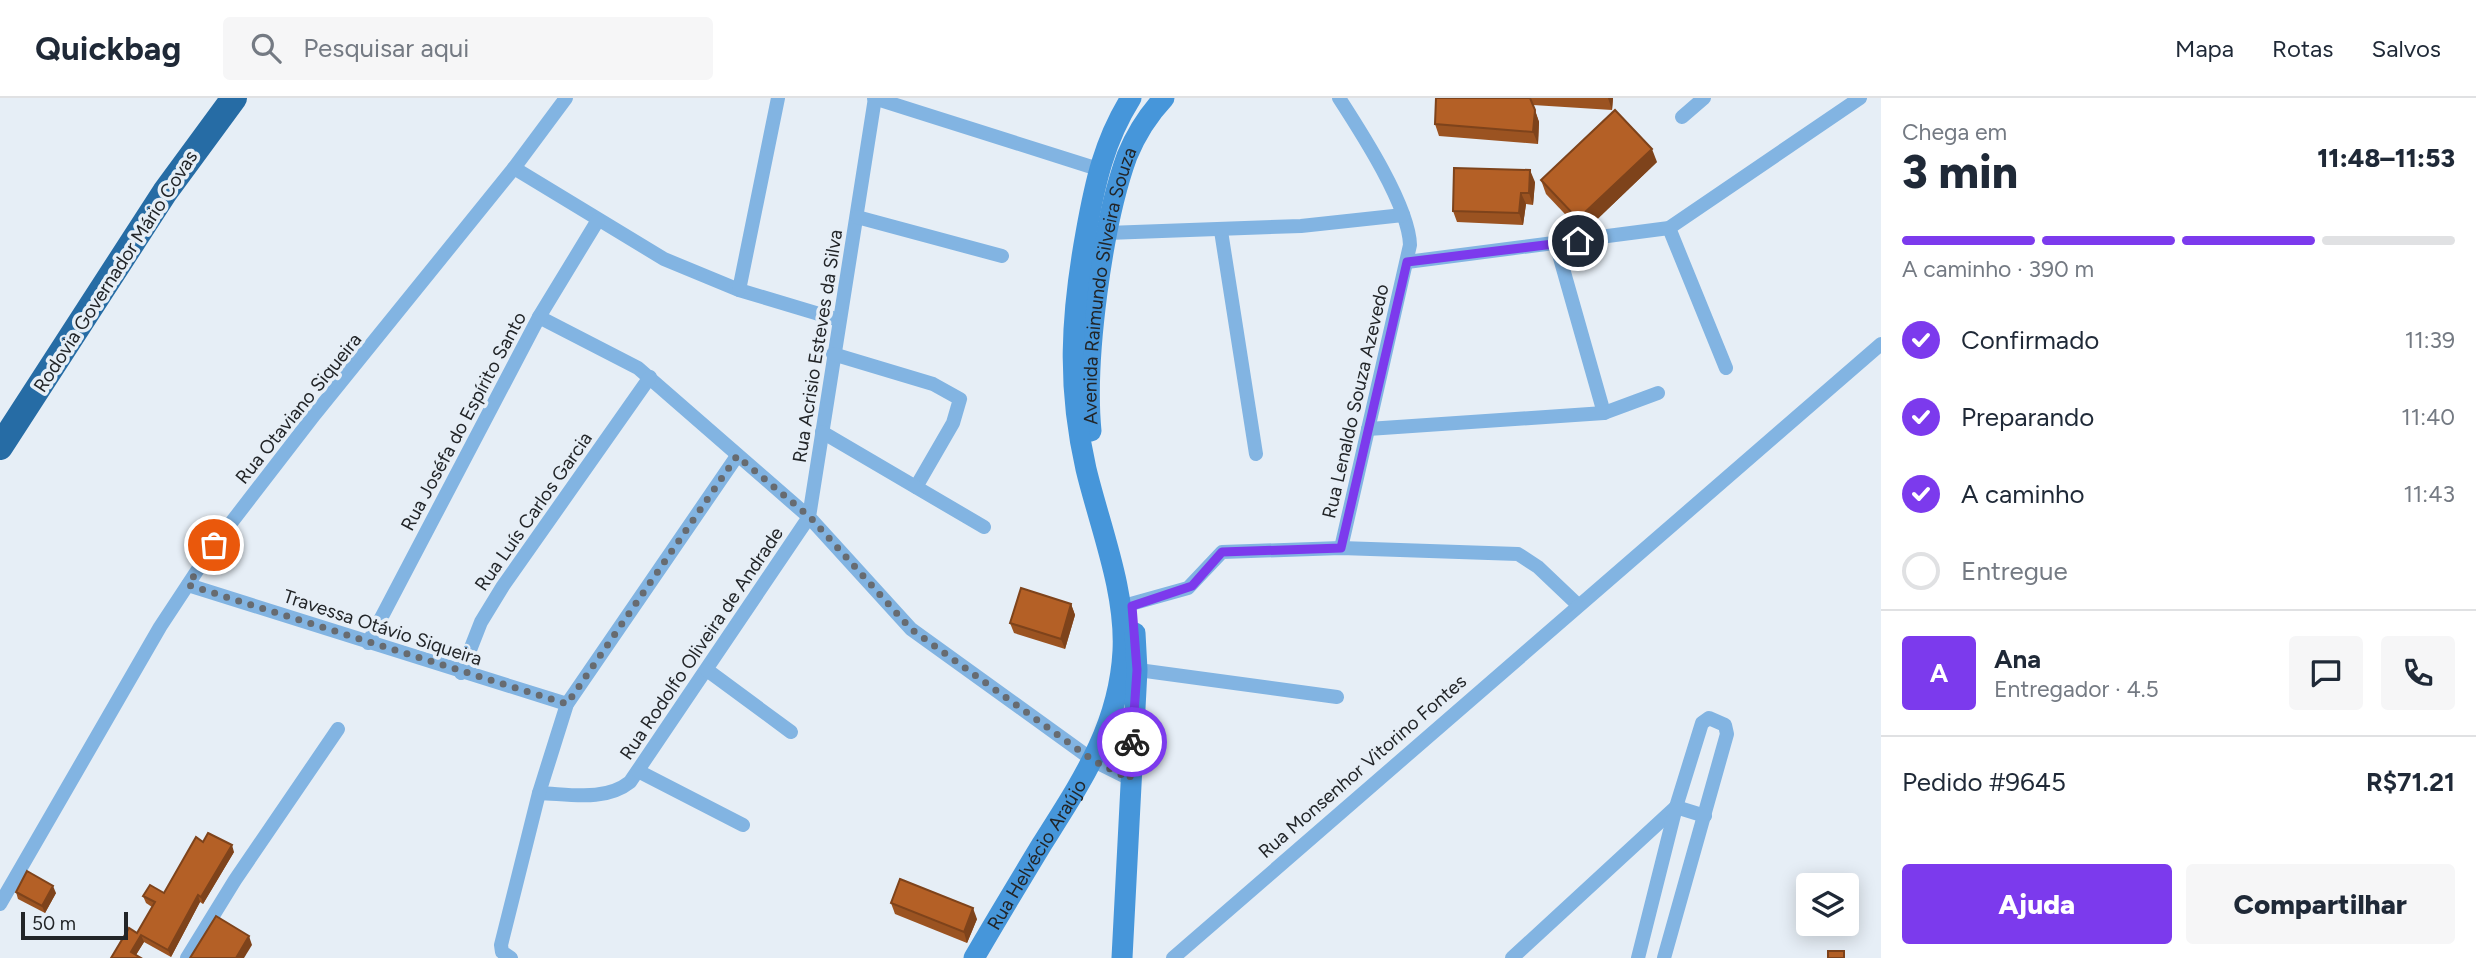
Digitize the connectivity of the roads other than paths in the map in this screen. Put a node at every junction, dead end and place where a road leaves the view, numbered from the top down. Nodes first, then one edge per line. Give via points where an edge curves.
1 (234, 98) edge
2 (566, 98) edge
3 (778, 98) edge
4 (874, 98) edge
5 (1131, 98) edge
6 (1164, 98) edge
7 (1339, 98) edge
8 (1704, 98) edge
9 (1860, 98) edge
10 (1682, 117) dead end
11 (514, 168) junction
12 (1098, 169) junction
13 (1403, 215) junction
14 (857, 217) junction
15 (598, 220) junction
16 (1669, 228) junction
17 (1221, 231) junction
18 (1107, 233) junction
19 (1556, 244) junction
20 (1002, 256) dead end
21 (1407, 262) junction
22 (739, 290) junction
23 (538, 317) junction
24 (839, 320) junction
25 (1881, 344) edge
26 (833, 354) junction
27 (1726, 368) dead end
28 (650, 377) junction
29 (1658, 393) dead end
30 (1604, 413) junction
31 (1368, 429) junction
32 (822, 432) junction
33 (0, 447) edge
34 (1256, 454) dead end
35 (737, 456) junction
36 (916, 487) junction
37 (810, 517) junction
38 (984, 527) dead end
39 (1341, 548) junction
40 (188, 585) junction
41 (1578, 605) junction
42 (1126, 606) junction
43 (1123, 628) joint
44 (369, 643) junction
45 (1129, 669) junction
46 (707, 670) junction
47 (461, 673) junction
48 (1337, 697) dead end
49 (567, 704) junction
50 (338, 729) dead end
51 (791, 732) dead end
52 (1104, 734) junction
53 (1132, 739) junction
54 (1094, 761) junction
55 (638, 771) junction
56 (1130, 779) junction
57 (539, 793) junction
58 (1676, 807) junction
59 (1705, 816) junction
60 (743, 825) dead end
61 (0, 904) edge
62 (187, 958) edge
63 (511, 958) edge
64 (974, 958) edge
65 (1122, 958) edge
66 (1173, 958) edge
67 (1512, 958) edge
68 (1638, 958) edge
69 (1664, 958) edge

1 - 33 highway, Rodovia Governador Mário Covas via 165,192
2 - 11 street, Rua Otaviano Siqueira
3 - 22 street
4 - 12 street
4 - 14 street, Rua Acrisio Esteves da Silva
5 - 12 street, Avenida Raimundo Silveira Souza via 1107,141
6 - 18 street, Avenida Raimundo Silveira Souza via 1150,113 1127,158
7 - 13 street, Rua Lenaldo Souza Azevedo
8 - 10 street
9 - 16 street
11 - 15 street
11 - 40 street, Rua Otaviano Siqueira via 240,509
12 - 42 street, Avenida Raimundo Silveira Souza via 1080,267 1071,364 1085,464
13 - 17 street
13 - 21 street, Rua Lenaldo Souza Azevedo via 1409,234
14 - 20 street
14 - 24 street, Rua Acrisio Esteves da Silva
15 - 22 street via 664,259
15 - 23 street, Rua Joséfa do Espírito Santo
16 - 19 street
16 - 27 street
17 - 18 street
17 - 34 street
18 - 42 street, Avenida Raimundo Silveira Souza via 1089,416 1098,482
19 - 21 street
19 - 30 street
21 - 31 street, Rua Lenaldo Souza Azevedo
22 - 24 street
23 - 28 street
23 - 44 street, Rua Joséfa do Espírito Santo
24 - 26 street, Rua Acrisio Esteves da Silva
25 - 41 street, Rua Monsenhor Vitorino Fontes
26 - 32 street, Rua Acrisio Esteves da Silva
26 - 36 street via 933,384 960,399 953,423
28 - 35 street
28 - 47 street, Rua Luís Carlos Garcia via 503,586 481,622
29 - 30 street
30 - 31 street
31 - 39 street, Rua Lenaldo Souza Azevedo
32 - 36 street
32 - 37 street, Rua Acrisio Esteves da Silva
35 - 37 street
35 - 49 street
36 - 38 street
37 - 46 street, Rua Rodolfo Oliveira de Andrade
37 - 54 street via 911,629
39 - 41 street via 1518,554
39 - 42 street via 1222,552 1192,586
40 - 44 street, Travessa Otávio Siqueira
40 - 61 street, Rua Otaviano Siqueira
41 - 66 street, Rua Monsenhor Vitorino Fontes
42 - 43 street, Avenida Raimundo Silveira Souza
42 - 45 street, Avenida Raimundo Silveira Souza
43 - 45 street, Rua Helvécio Araújo
44 - 47 street, Travessa Otávio Siqueira
45 - 48 street
45 - 52 street, Rua Helvécio Araújo
45 - 53 street, Avenida Raimundo Silveira Souza
46 - 51 street
46 - 55 street, Rua Rodolfo Oliveira de Andrade
47 - 49 street, Travessa Otávio Siqueira
49 - 57 street
50 - 62 street
52 - 53 street
52 - 54 street, Rua Helvécio Araújo
53 - 56 street, Avenida Raimundo Silveira Souza
54 - 56 street
54 - 64 street, Rua Helvécio Araújo
55 - 57 street, Rua Rodolfo Oliveira de Andrade via 613,792 590,796
55 - 60 street
56 - 65 street, Avenida Raimundo Silveira Souza
57 - 63 street via 502,941 502,951
58 - 59 street
58 - 59 street via 1702,723 1717,720 1728,731
58 - 67 street
58 - 68 street
59 - 69 street

